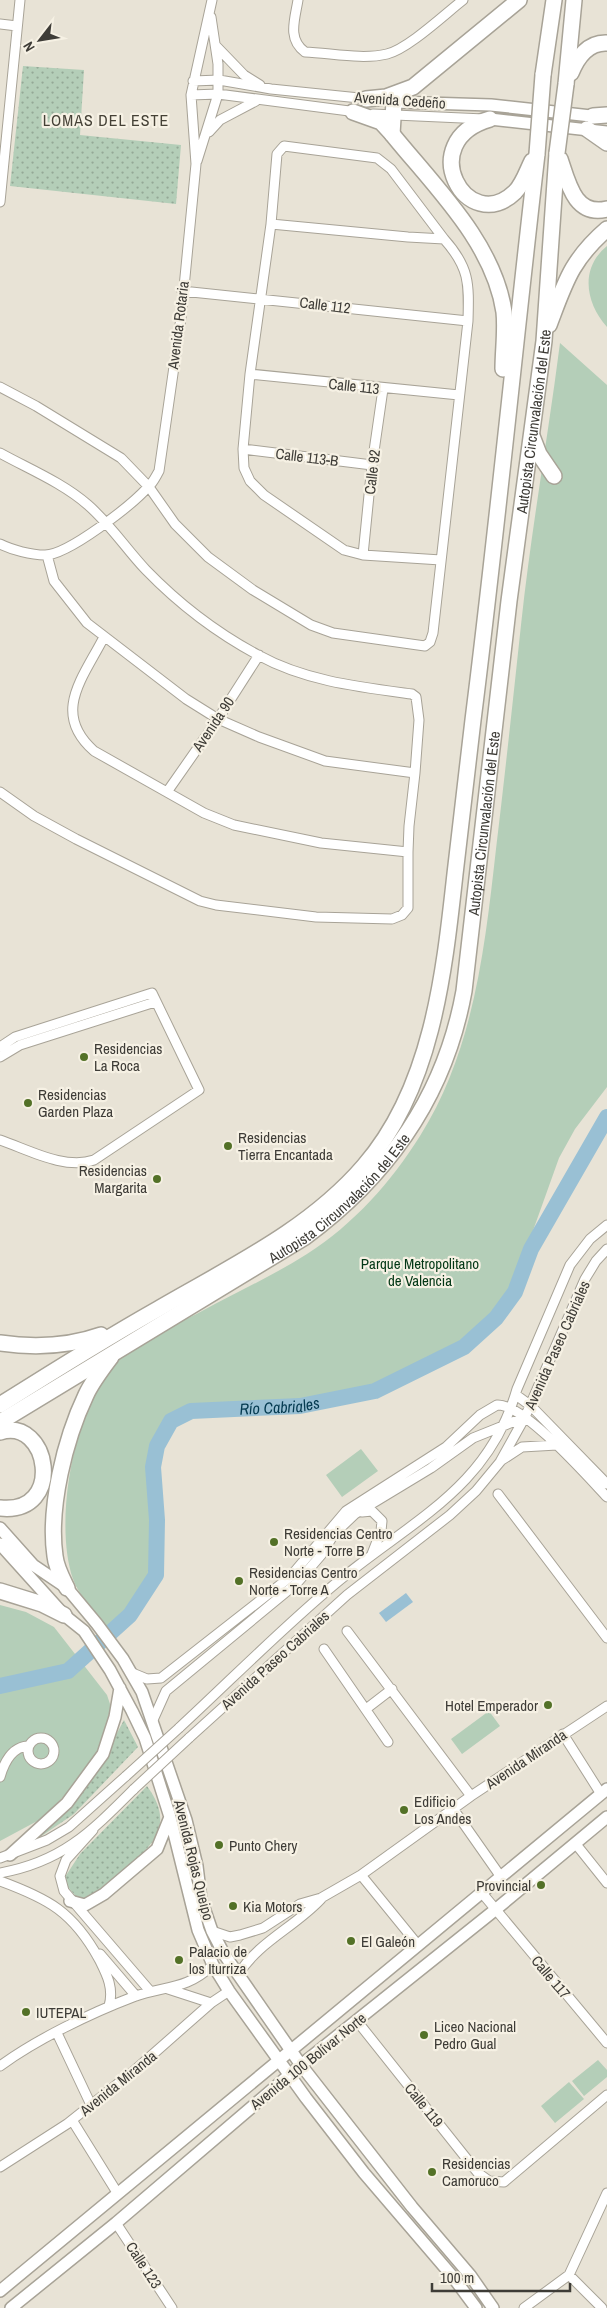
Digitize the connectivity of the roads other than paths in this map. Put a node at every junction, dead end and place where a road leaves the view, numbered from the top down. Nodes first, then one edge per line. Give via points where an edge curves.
1 (20, 0) edge
2 (298, 0) edge
3 (463, 0) edge
4 (519, 0) edge
5 (554, 0) edge
6 (574, 0) edge
7 (211, 5) edge
8 (0, 24) edge
9 (17, 26) junction
10 (607, 42) edge
11 (216, 46) junction
12 (219, 80) junction
13 (193, 81) junction
14 (566, 84) junction
15 (271, 89) junction
16 (218, 94) junction
17 (191, 95) junction
18 (5, 99) edge
19 (366, 99) junction
20 (257, 101) junction
21 (393, 109) junction
22 (353, 112) junction
23 (490, 119) junction
24 (599, 119) edge
25 (607, 132) edge
26 (207, 134) junction
27 (392, 134) junction
28 (607, 143) edge
29 (557, 153) junction
30 (537, 154) junction
31 (196, 164) junction
32 (1, 188) edge
33 (0, 202) edge
34 (607, 210) edge
35 (270, 224) junction
36 (607, 229) edge
37 (444, 239) junction
38 (182, 291) junction
39 (261, 297) junction
40 (468, 321) junction
41 (544, 341) junction
42 (250, 374) junction
43 (0, 387) edge
44 (383, 389) junction
45 (459, 395) junction
46 (531, 434) junction
47 (504, 441) junction
48 (243, 449) junction
49 (0, 453) edge
50 (372, 465) junction
51 (524, 484) junction
52 (149, 487) junction
53 (107, 522) junction
54 (4, 546) edge
55 (47, 555) junction
56 (363, 555) junction
57 (441, 560) junction
58 (104, 637) junction
59 (259, 655) junction
60 (218, 719) junction
61 (415, 773) junction
62 (0, 792) edge
63 (167, 792) junction
64 (408, 852) junction
65 (153, 997) junction
66 (0, 1047) edge
67 (0, 1057) edge
68 (0, 1140) edge
69 (607, 1225) edge
70 (607, 1249) edge
71 (128, 1326) junction
72 (0, 1342) edge
73 (116, 1351) junction
74 (516, 1395) junction
75 (0, 1405) edge
76 (531, 1406) junction
77 (512, 1408) junction
78 (525, 1417) junction
79 (0, 1422) edge
80 (504, 1424) junction
81 (0, 1432) edge
82 (557, 1445) junction
83 (500, 1462) junction
84 (607, 1484) edge
85 (498, 1494) dead end
86 (607, 1497) edge
87 (0, 1508) edge
88 (355, 1514) junction
89 (0, 1528) edge
90 (0, 1544) edge
91 (372, 1555) junction
92 (67, 1588) junction
93 (0, 1591) edge
94 (64, 1615) junction
95 (347, 1631) dead end
96 (607, 1638) edge
97 (324, 1650) dead end
98 (130, 1672) junction
99 (120, 1688) junction
100 (392, 1689) junction
101 (607, 1706) edge
102 (366, 1709) junction
103 (153, 1720) junction
104 (562, 1734) junction
105 (388, 1742) dead end
106 (28, 1746) dead end
107 (0, 1777) edge
108 (604, 1791) edge
109 (470, 1796) junction
110 (454, 1810) junction
111 (170, 1817) junction
112 (607, 1817) edge
113 (93, 1830) junction
114 (575, 1843) junction
115 (5, 1856) edge
116 (0, 1873) edge
117 (361, 1875) junction
118 (501, 1877) junction
119 (0, 1881) edge
120 (607, 1883) edge
121 (482, 1894) junction
122 (321, 1898) junction
123 (70, 1901) junction
124 (495, 1910) junction
125 (212, 1931) junction
126 (88, 1941) junction
127 (418, 1945) junction
128 (213, 1965) junction
129 (238, 1975) junction
130 (168, 1989) junction
131 (150, 1991) junction
132 (229, 1991) junction
133 (136, 1996) junction
134 (211, 2003) junction
135 (109, 2006) junction
136 (357, 2021) junction
137 (57, 2033) junction
138 (607, 2043) edge
139 (290, 2049) junction
140 (278, 2059) junction
141 (301, 2065) junction
142 (0, 2066) edge
143 (289, 2075) junction
144 (607, 2095) edge
145 (91, 2105) junction
146 (72, 2120) junction
147 (0, 2167) edge
148 (607, 2193) edge
149 (118, 2194) junction
150 (116, 2223) junction
151 (569, 2275) junction
152 (0, 2291) edge
153 (11, 2308) edge
154 (172, 2308) edge
155 (476, 2308) edge
156 (494, 2308) edge
157 (524, 2308) edge
158 (602, 2308) edge

1 - 9 street
2 - 3 street via 293,30 298,47 305,52 370,56 388,54 401,48
4 - 19 highway via 413,87 386,97
5 - 30 highway, Autopista Circunvalación del Este, bridge via 543,75
6 - 14 highway, Autopista Circunvalación del Este
7 - 11 street
7 - 13 street, Avenida Rotaria
8 - 9 street
9 - 18 street
10 - 14 highway via 588,48 578,58
11 - 12 street
11 - 15 street via 244,75
12 - 13 street, Avenida Cedeño
12 - 15 street, Avenida Cedeño
12 - 16 street
13 - 17 street, Avenida Rotaria
14 - 29 highway, Autopista Circunvalación del Este, bridge
15 - 19 street, Avenida Cedeño
16 - 17 street, Avenida Cedeño
16 - 20 street, Avenida Cedeño
16 - 26 street
17 - 31 street, Avenida Rotaria
18 - 32 street
19 - 21 street, Avenida Cedeño
20 - 22 street, Avenida Cedeño
20 - 26 street via 220,120
21 - 22 street, Avenida Cedeño
21 - 23 street, Avenida Cedeño
21 - 24 street, Avenida Cedeño via 491,105
21 - 27 highway
22 - 27 highway via 381,122
23 - 24 street
23 - 30 highway via 476,123 468,130 452,153 451,173 463,193 478,202 490,204 503,200 516,191
24 - 25 street
24 - 28 highway
26 - 31 street
27 - 47 highway via 460,219 497,283 504,314
29 - 34 highway via 576,200 584,208 597,212
29 - 41 highway, Autopista Circunvalación del Este
30 - 47 highway, Autopista Circunvalación del Este
31 - 38 street, Avenida Rotaria
32 - 33 street
35 - 37 street
35 - 37 street via 277,154 284,146 377,158 391,169
35 - 39 street
36 - 41 highway via 571,269
37 - 40 street via 463,266 469,285
38 - 39 street, Calle 112
38 - 52 street, Avenida Rotaria via 159,471
39 - 40 street, Calle 112
39 - 42 street
40 - 45 street
41 - 46 highway, Autopista Circunvalación del Este
42 - 44 street, Calle 113
42 - 48 street
43 - 52 street via 121,458
44 - 45 street, Calle 113
44 - 50 street, Calle 92
45 - 57 street
46 - 51 highway, Autopista Circunvalación del Este
46 - 51 highway via 539,454 554,476 538,473
47 - 71 highway, Autopista Circunvalación del Este via 444,972 410,1094 397,1120 365,1166 318,1212
48 - 50 street, Calle 113-B
48 - 56 street via 244,468 250,481 264,495 330,543
49 - 53 street via 66,489
50 - 56 street, Calle 92
51 - 73 highway, Autopista Circunvalación del Este via 464,992 452,1042 428,1098 394,1154 334,1216 305,1237
52 - 53 street, Avenida Rotaria
52 - 57 street via 175,524 208,557 270,601 312,625 333,632 425,646 434,633
53 - 55 street, Avenida Rotaria via 71,545
53 - 59 street via 128,551 169,591 197,615
54 - 55 street
55 - 58 street via 54,581 77,612
56 - 57 street
58 - 60 street
58 - 63 street via 74,696 73,724 82,740 94,751
59 - 60 street, Avenida 90
59 - 61 street via 311,676 416,697 419,720
60 - 61 street via 325,761
60 - 63 street, Avenida 90
61 - 64 street
62 - 64 street via 34,816 76,839 186,894 216,905 316,917 392,919 408,908
63 - 64 street via 234,825 321,842
65 - 66 street via 15,1038
65 - 67 street via 20,1045
65 - 68 street via 199,1087 197,1092 94,1160 82,1164 66,1162
69 - 74 street, Avenida Paseo Cabriales via 590,1239 570,1265
70 - 76 street, Avenida Paseo Cabriales via 584,1279
71 - 72 highway via 82,1342 54,1346 20,1346
71 - 75 highway, Autopista Circunvalación del Este
73 - 79 highway, Autopista Circunvalación del Este
73 - 92 highway via 86,1394 61,1477 54,1543 55,1558
74 - 76 street
74 - 77 street, Avenida Paseo Cabriales
76 - 78 street, Avenida Paseo Cabriales
76 - 84 street
77 - 78 street
77 - 80 street, Avenida Paseo Cabriales
77 - 98 street, Avenida Paseo Cabriales via 497,1405 480,1414 446,1447 346,1511 290,1577 162,1678 147,1679
78 - 80 street, Avenida Paseo Cabriales
78 - 82 street
78 - 83 street, Avenida Paseo Cabriales
80 - 88 street, Avenida Paseo Cabriales via 473,1438
80 - 91 street, Avenida Paseo Cabriales via 468,1480
81 - 87 highway via 8,1429 28,1438 37,1447 45,1466 44,1480 33,1498 16,1508
82 - 83 street via 522,1448
82 - 86 street
83 - 113 street, Avenida Paseo Cabriales, bridge via 450,1515 347,1595
85 - 96 street
88 - 91 street via 372,1511 382,1521
88 - 103 street, Avenida Paseo Cabriales via 334,1534 297,1583 166,1691
89 - 92 street, Avenida Rojas Queipo via 33,1565
90 - 94 street, Avenida Rojas Queipo
91 - 115 street, Avenida Paseo Cabriales, bridge via 335,1584 69,1827 47,1840
92 - 98 street, Avenida Rojas Queipo
93 - 94 highway via 42,1604
94 - 99 street, Avenida Rojas Queipo via 84,1631
95 - 100 street
97 - 102 street
98 - 103 street, Avenida Rojas Queipo
99 - 111 street, Avenida Rojas Queipo via 145,1738
99 - 115 street via 103,1754 66,1803
100 - 102 street
100 - 109 street
101 - 104 street, Avenida Miranda
102 - 105 street
103 - 125 street, Avenida Rojas Queipo via 186,1820 201,1899
104 - 108 street
104 - 109 street, Avenida Miranda
106 - 107 street via 17,1749 6,1760
108 - 118 street
109 - 110 street, Avenida Miranda
110 - 117 street, Avenida Miranda
110 - 118 street
111 - 123 street via 157,1849 104,1894 85,1904
111 - 128 street, Avenida Rojas Queipo via 198,1930
112 - 114 street, Avenida 100 Bolívar Norte
113 - 116 street, Avenida Paseo Cabriales via 41,1862
113 - 123 street via 66,1860 60,1876
114 - 120 street
114 - 124 street, Avenida 100 Bolívar Norte
117 - 122 street, Avenida Miranda
117 - 127 street
118 - 121 street, Avenida 100 Bolívar Norte
119 - 126 street via 43,1898 67,1915
121 - 124 street, Calle 117
121 - 127 street, Avenida 100 Bolívar Norte
122 - 125 street, Avenida Miranda via 300,1904 263,1928 240,1935 230,1937
122 - 129 street, Avenida Miranda via 306,1915 261,1946
123 - 131 street
124 - 136 street, Avenida 100 Bolívar Norte
124 - 138 street, Calle 117
125 - 129 street, Avenida Rojas Queipo
126 - 133 street
126 - 135 street via 109,1979 112,1997
127 - 139 street, Avenida 100 Bolívar Norte
128 - 130 street via 189,1983
128 - 132 street, Avenida Rojas Queipo
129 - 139 street, Avenida Rojas Queipo
130 - 131 street
130 - 134 street
131 - 133 street
132 - 134 street, Avenida Miranda
132 - 140 street, Avenida Rojas Queipo
133 - 135 street
134 - 145 street, Avenida Miranda
135 - 137 street
136 - 141 street, Avenida 100 Bolívar Norte
136 - 144 street, Calle 119 via 478,2173 489,2181 504,2182
137 - 142 street
137 - 145 street
139 - 140 street, Avenida 100 Bolívar Norte
139 - 141 street, Avenida Rojas Queipo
140 - 143 street, Avenida Rojas Queipo
140 - 149 street, Avenida 100 Bolívar Norte
141 - 143 street, Avenida 100 Bolívar Norte
141 - 156 street, Avenida Rojas Queipo
143 - 150 street, Avenida 100 Bolívar Norte
143 - 155 street, Avenida Rojas Queipo via 364,2173
145 - 146 street, Avenida Miranda
146 - 147 street, Avenida Miranda
146 - 149 street
148 - 151 street
149 - 152 street, Avenida 100 Bolívar Norte
150 - 153 street, Avenida 100 Bolívar Norte
150 - 154 street, Calle 123
151 - 157 street
151 - 158 street

